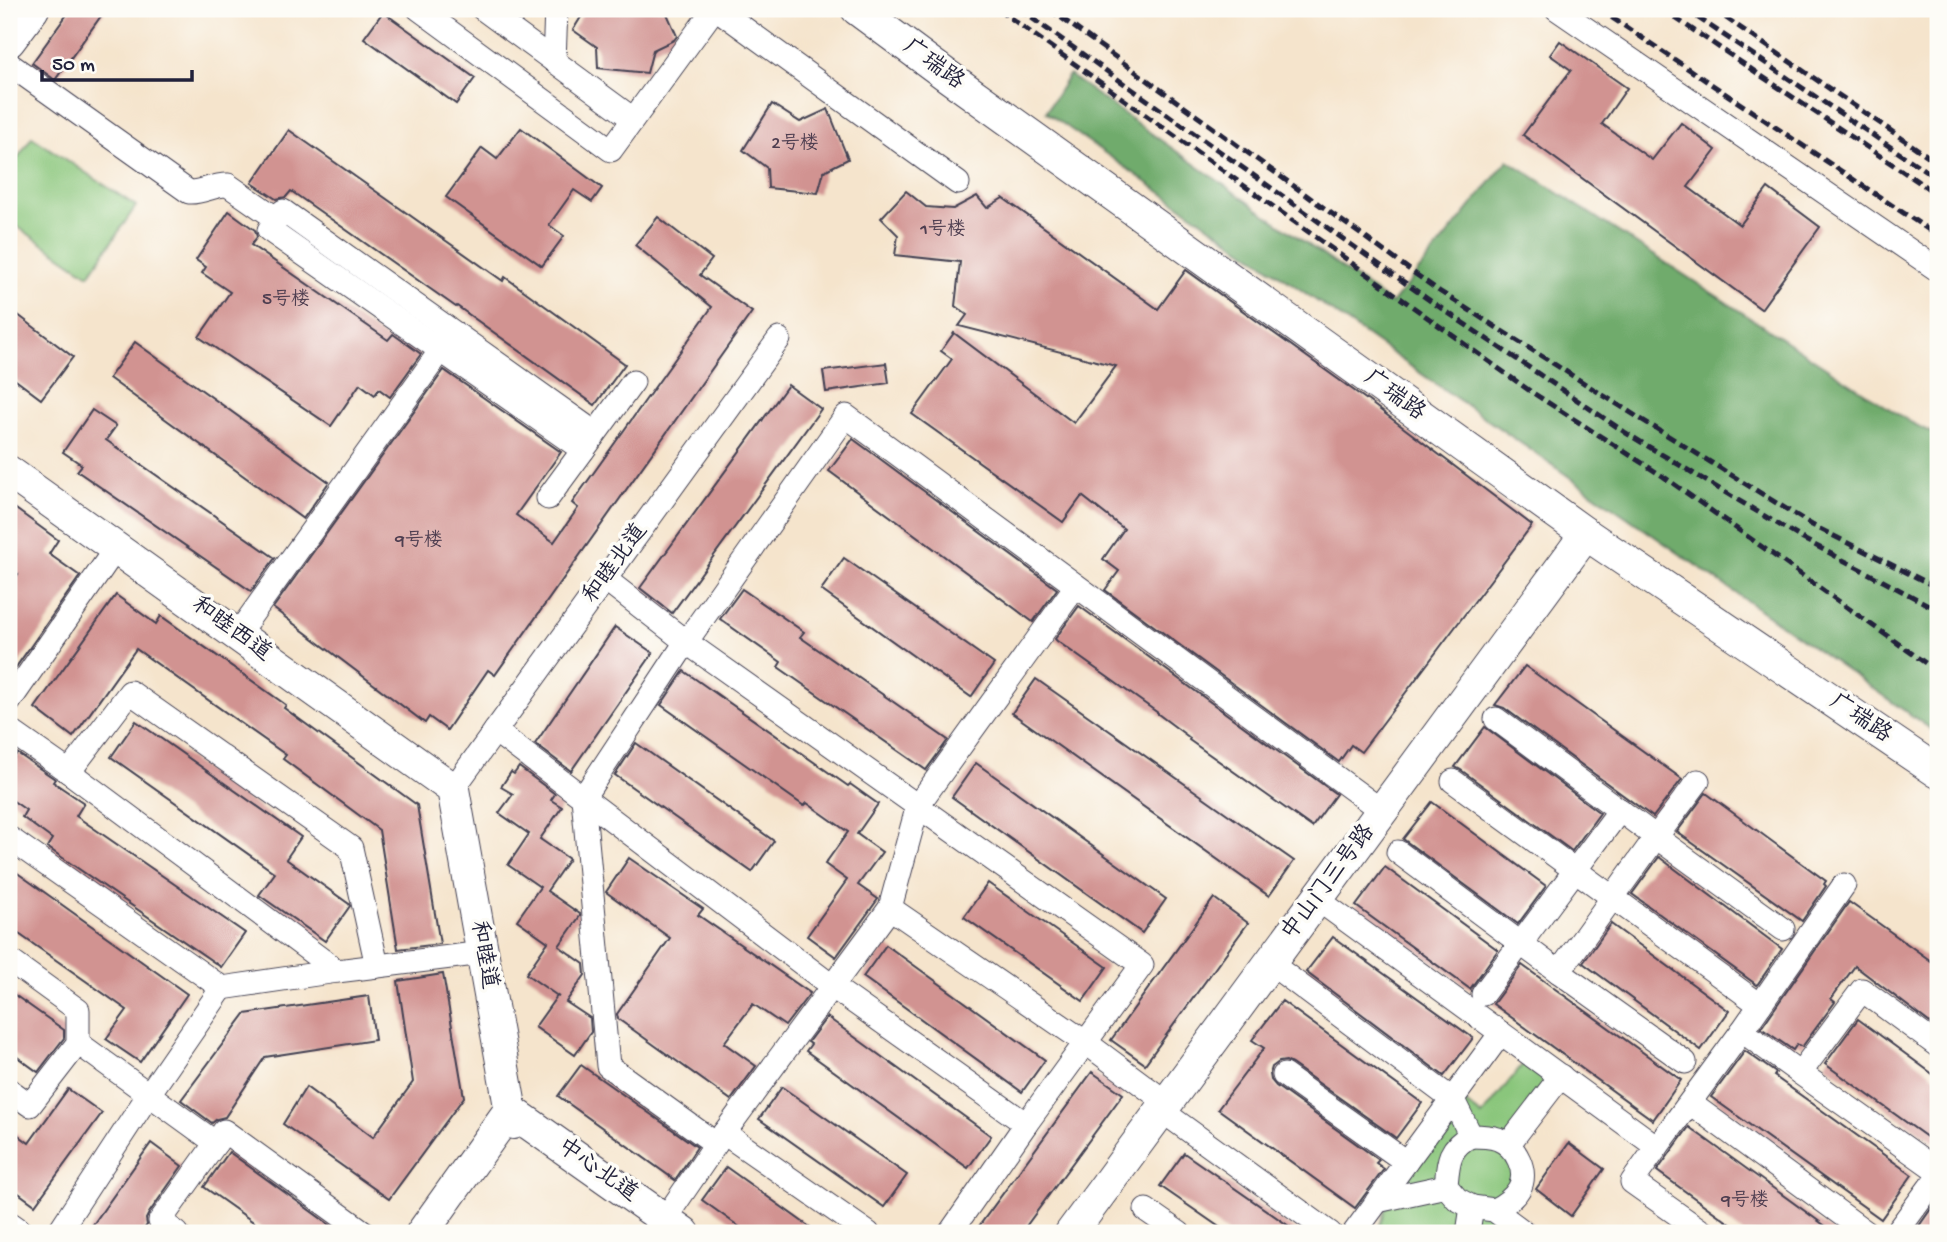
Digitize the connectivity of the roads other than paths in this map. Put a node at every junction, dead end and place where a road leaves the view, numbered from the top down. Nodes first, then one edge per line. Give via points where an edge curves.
1 (20, 9) edge
2 (33, 9) edge
3 (419, 9) edge
4 (484, 9) edge
5 (556, 9) edge
6 (715, 9) edge
7 (857, 9) edge
8 (1557, 9) edge
9 (9, 24) edge
10 (9, 41) edge
11 (554, 61) junction
12 (9, 64) edge
13 (633, 120) junction
14 (958, 183) dead end
15 (1938, 270) edge
16 (779, 339) dead end
17 (447, 341) junction
18 (632, 382) dead end
19 (589, 442) junction
20 (9, 471) edge
21 (548, 498) dead end
22 (1586, 534) junction
23 (116, 548) junction
24 (605, 579) junction
25 (1076, 586) junction
26 (237, 635) junction
27 (686, 642) junction
28 (9, 702) edge
29 (1496, 719) dead end
30 (9, 730) edge
31 (495, 731) junction
32 (69, 772) junction
33 (1938, 772) edge
34 (1453, 781) dead end
35 (1698, 781) dead end
36 (453, 789) junction
37 (583, 798) junction
38 (918, 805) junction
39 (1620, 810) junction
40 (1382, 811) junction
41 (1656, 837) junction
42 (9, 838) edge
43 (1398, 852) dead end
44 (1575, 871) junction
45 (1844, 885) dead end
46 (1614, 898) junction
47 (1317, 899) junction
48 (890, 908) junction
49 (1783, 929) dead end
50 (1520, 944) junction
51 (483, 953) junction
52 (9, 960) edge
53 (1270, 963) junction
54 (377, 965) junction
55 (337, 971) junction
56 (1559, 972) junction
57 (833, 987) junction
58 (222, 988) junction
59 (1483, 995) dead end
60 (1760, 1005) junction
61 (1742, 1031) junction
62 (1501, 1033) junction
63 (1085, 1042) junction
64 (78, 1043) junction
65 (1938, 1046) edge
66 (1685, 1062) dead end
67 (1800, 1073) junction
68 (1284, 1075) dead end
69 (1561, 1076) junction
70 (9, 1090) edge
71 (149, 1094) junction
72 (1453, 1100) junction
73 (1690, 1103) junction
74 (1165, 1107) junction
75 (511, 1116) junction
76 (1026, 1124) junction
77 (1471, 1136) junction
78 (720, 1138) junction
79 (216, 1143) junction
80 (1508, 1145) junction
81 (1657, 1147) junction
82 (1406, 1162) junction
83 (1938, 1173) edge
84 (1446, 1186) junction
85 (1377, 1201) junction
86 (1483, 1209) junction
87 (1146, 1210) dead end
88 (9, 1228) edge
89 (669, 1228) edge
90 (16, 1233) edge
91 (58, 1233) edge
92 (177, 1233) edge
93 (365, 1233) edge
94 (422, 1233) edge
95 (434, 1233) edge
96 (868, 1233) edge
97 (950, 1233) edge
98 (1071, 1233) edge
99 (1179, 1233) edge
100 (1329, 1233) edge
101 (1354, 1233) edge
102 (1468, 1233) edge
103 (1525, 1233) edge
104 (1704, 1233) edge
105 (1867, 1233) edge
106 (1896, 1233) edge

1 - 9 street
2 - 10 street
3 - 13 street via 611,150
4 - 11 street
5 - 11 street
6 - 13 street
6 - 14 street
7 - 22 street, 广瑞路
8 - 15 street
11 - 13 street
12 - 17 street via 189,192 228,185 277,219 269,230
16 - 24 street, 和睦北道
17 - 19 street
17 - 26 street
18 - 19 street
19 - 21 street
20 - 23 street, 和睦西道
22 - 33 street, 广瑞路
22 - 40 street, 中山门三号路
23 - 26 street, 和睦西道
23 - 28 street
24 - 27 street
24 - 31 street, 和睦北道
25 - 27 street via 846,416
25 - 38 street
25 - 40 street
26 - 36 street, 和睦西道
27 - 37 street
27 - 38 street
29 - 39 street
30 - 32 street
31 - 36 street, 和睦北道
31 - 37 street
32 - 54 street via 130,692 351,848
32 - 55 street
34 - 44 street
35 - 41 street
36 - 51 street, 和睦道
37 - 57 street
37 - 78 street via 608,1066
38 - 48 street
38 - 63 street via 1142,965
39 - 41 street
39 - 44 street
40 - 47 street, 中山门三号路
41 - 46 street
41 - 49 street
42 - 58 street
43 - 50 street
44 - 46 street
44 - 50 street
45 - 60 street
46 - 56 street
46 - 60 street
47 - 53 street, 中山门三号路
47 - 62 street
48 - 57 street
48 - 63 street
50 - 56 street
50 - 59 street
51 - 54 street
51 - 75 street, 和睦道
52 - 64 street via 78,1010
53 - 72 street
53 - 74 street, 中山门三号路
54 - 55 street
55 - 58 street
56 - 66 street
57 - 76 street
57 - 78 street
58 - 71 street
60 - 61 street
61 - 67 street
61 - 73 street
62 - 69 street
62 - 72 street
63 - 74 street
63 - 76 street
64 - 70 street via 30,1105
64 - 71 street
65 - 67 street via 1862,990
67 - 83 street
68 - 82 street
69 - 80 street
69 - 81 street
71 - 79 street
71 - 91 street
72 - 77 street
72 - 82 street
73 - 81 street
73 - 105 street
74 - 98 street, 中山门三号路
74 - 100 street
75 - 89 street, 中心北道
75 - 94 street
75 - 95 street
76 - 97 street
77 - 80 street via 1499,1139
77 - 84 street via 1460,1142 1450,1157
78 - 89 street
78 - 96 street
79 - 92 street via 160,1221
79 - 93 street via 224,1131
80 - 86 street via 1522,1170 1521,1188 1508,1202
81 - 104 street via 1632,1182
82 - 85 street
83 - 106 street
84 - 85 street
84 - 86 street via 1457,1199
85 - 101 street
86 - 102 street
86 - 103 street
87 - 99 street
88 - 90 street

